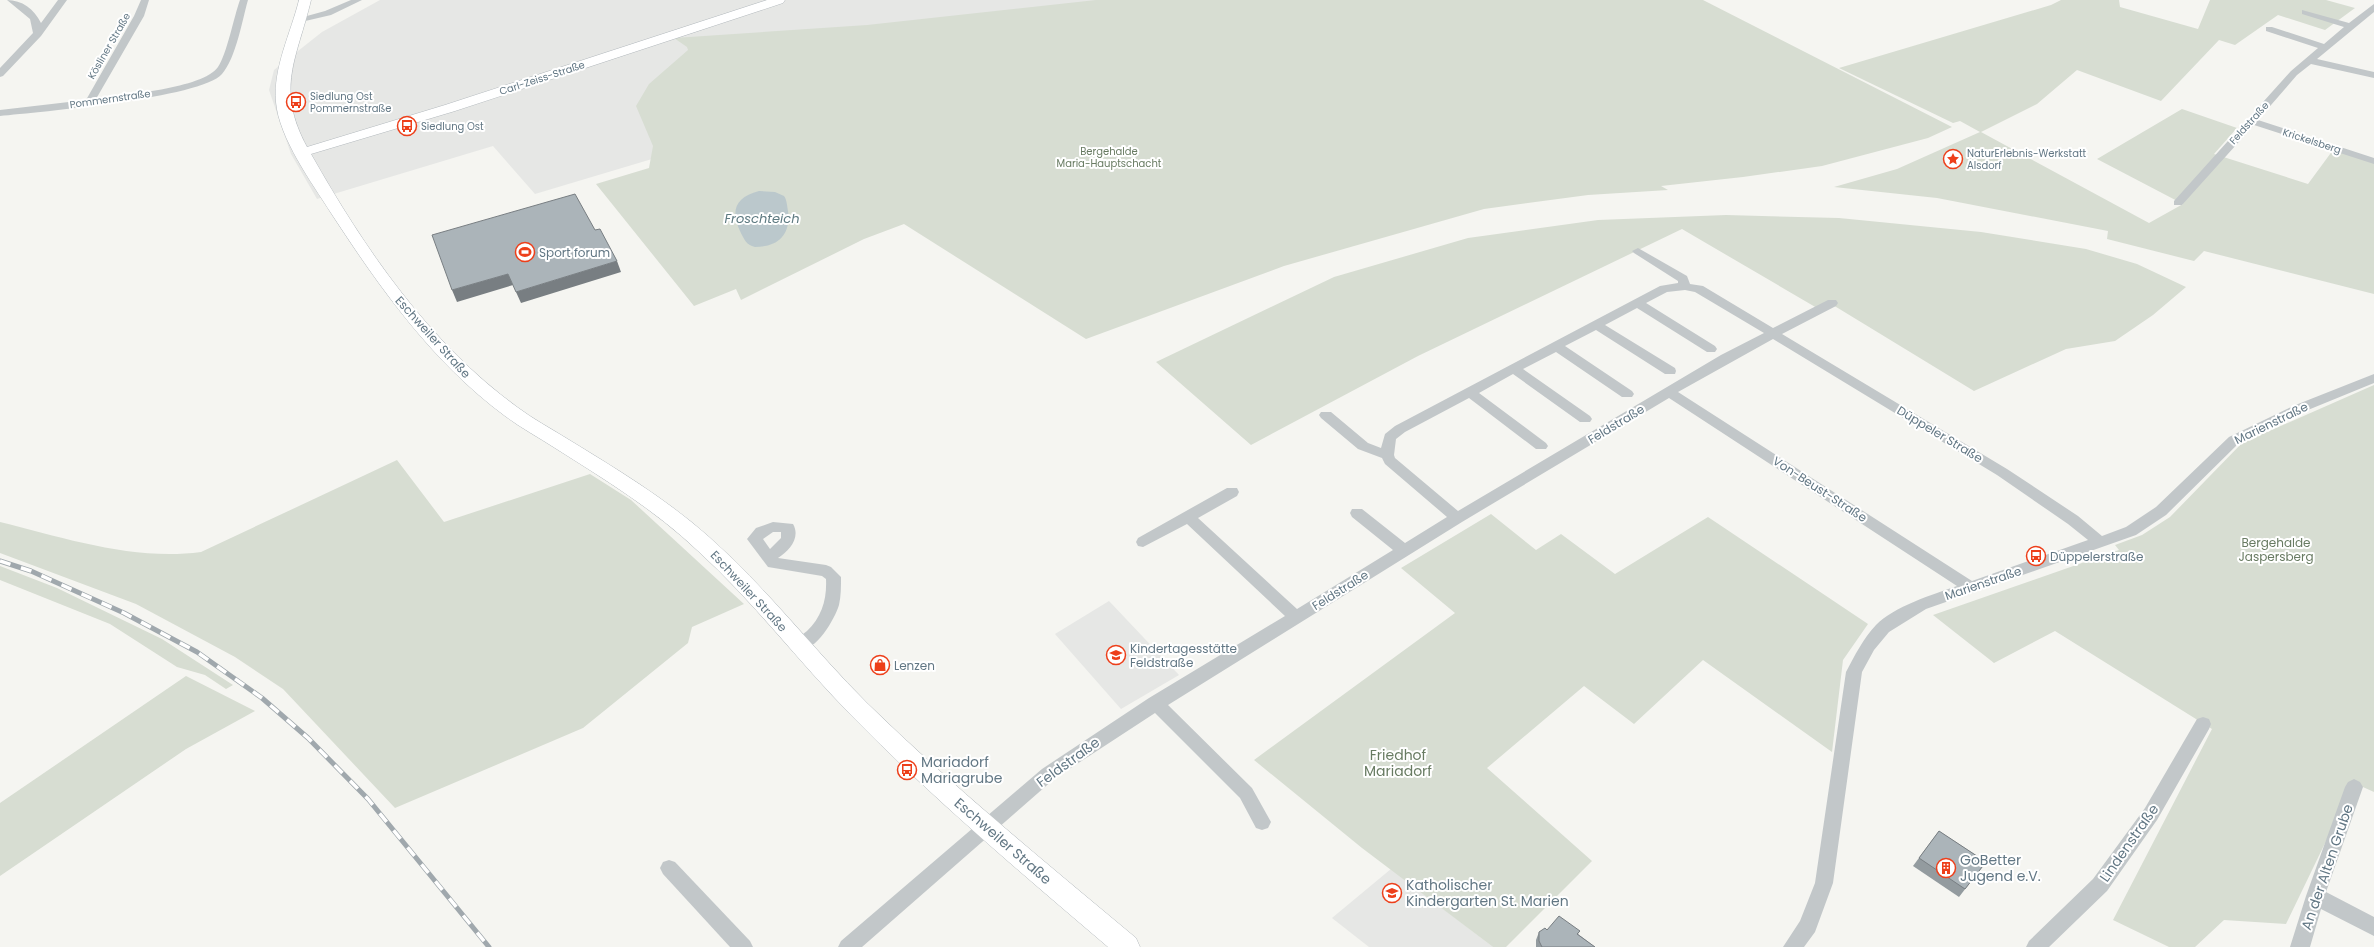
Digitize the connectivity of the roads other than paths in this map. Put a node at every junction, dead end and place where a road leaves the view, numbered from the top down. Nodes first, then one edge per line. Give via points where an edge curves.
1 (11, 0) edge
2 (63, 0) edge
3 (145, 0) edge
4 (244, 0) edge
5 (305, 0) edge
6 (358, 0) edge
7 (774, 1) edge
8 (2374, 7) edge
9 (2305, 12) dead end
10 (301, 19) junction
11 (2351, 26) junction
12 (2269, 30) dead end
13 (38, 34) junction
14 (2324, 47) junction
15 (2308, 60) junction
16 (0, 74) edge
17 (2374, 75) edge
18 (89, 103) junction
19 (0, 113) edge
20 (2251, 121) junction
21 (304, 152) junction
22 (2374, 161) edge
23 (2178, 203) dead end
24 (1638, 251) dead end
25 (1685, 286) junction
26 (1637, 303) junction
27 (1832, 303) dead end
28 (1596, 325) junction
29 (1773, 334) junction
30 (1556, 346) junction
31 (1711, 349) dead end
32 (1514, 368) junction
33 (1670, 371) dead end
34 (2374, 378) edge
35 (1469, 392) junction
36 (1669, 392) junction
37 (1627, 394) dead end
38 (1326, 415) dead end
39 (1585, 419) dead end
40 (1541, 446) dead end
41 (1387, 455) junction
42 (1232, 492) dead end
43 (1357, 513) dead end
44 (1188, 517) junction
45 (1457, 518) junction
46 (1143, 542) dead end
47 (2101, 543) junction
48 (1404, 551) junction
49 (769, 557) dead end
50 (1970, 587) junction
51 (1296, 617) junction
52 (799, 646) junction
53 (1155, 703) junction
54 (2203, 724) dead end
55 (2354, 787) dead end
56 (1262, 822) dead end
57 (987, 828) junction
58 (669, 868) dead end
59 (2315, 896) junction
60 (2374, 928) edge
61 (1798, 946) edge
62 (743, 947) edge
63 (848, 947) edge
64 (1127, 947) edge
65 (2036, 947) edge
66 (2300, 947) edge

1 - 13 street via 35,18
2 - 13 street
3 - 18 street, Kösliner Straße via 140,16
4 - 18 street, Pommernstraße via 224,65 218,74 184,88
5 - 10 street, Eschweiler Straße
6 - 10 street via 328,13
7 - 21 street, Carl-Zeiss-Straße via 450,108
8 - 11 street, Feldstraße
9 - 11 street
10 - 21 street, Eschweiler Straße via 284,66 283,105 287,119
11 - 14 street, Feldstraße
12 - 14 street
13 - 16 street
14 - 15 street, Feldstraße
15 - 17 street
15 - 20 street, Feldstraße
18 - 19 street, Pommernstraße
20 - 22 street, Krickelsberg
20 - 23 street, Feldstraße
21 - 52 street, Eschweiler Straße via 363,251 404,308 454,364 509,411 642,495 693,534 736,574
24 - 25 street via 1683,278
25 - 26 street via 1664,289
25 - 29 street, Düppeler Straße via 1699,289
26 - 28 street
26 - 31 street
27 - 29 street, Feldstraße
28 - 30 street
28 - 33 street
29 - 36 street, Feldstraße
29 - 47 street, Düppeler Straße via 2002,472 2068,516
30 - 32 street
30 - 37 street
32 - 35 street
32 - 39 street
34 - 47 street, Marienstraße via 2298,409 2234,440 2161,511 2131,531
35 - 40 street
35 - 41 street via 1400,429 1390,437
36 - 45 street, Feldstraße
36 - 50 street, Von-Beust-Straße
38 - 41 street via 1363,446
41 - 45 street via 1390,461
42 - 44 street
43 - 48 street
44 - 46 street
44 - 51 street
45 - 48 street, Feldstraße
47 - 50 street, Marienstraße
48 - 51 street, Feldstraße
49 - 52 street via 773,563 826,571 833,577 835,587 826,620 818,632
50 - 61 street, Marienstraße via 1921,605 1883,628 1868,646 1854,672 1824,883
51 - 53 street, Feldstraße
52 - 57 street, Eschweiler Straße via 893,742
53 - 56 street via 1246,793
53 - 57 street, Feldstraße via 1048,774
54 - 65 street, Lindenstraße via 2151,814 2100,885
55 - 59 street, An der Alten Grube
57 - 63 street, Feldstraße
57 - 64 street, Eschweiler Straße
58 - 62 street
59 - 60 street
59 - 66 street, An der Alten Grube

